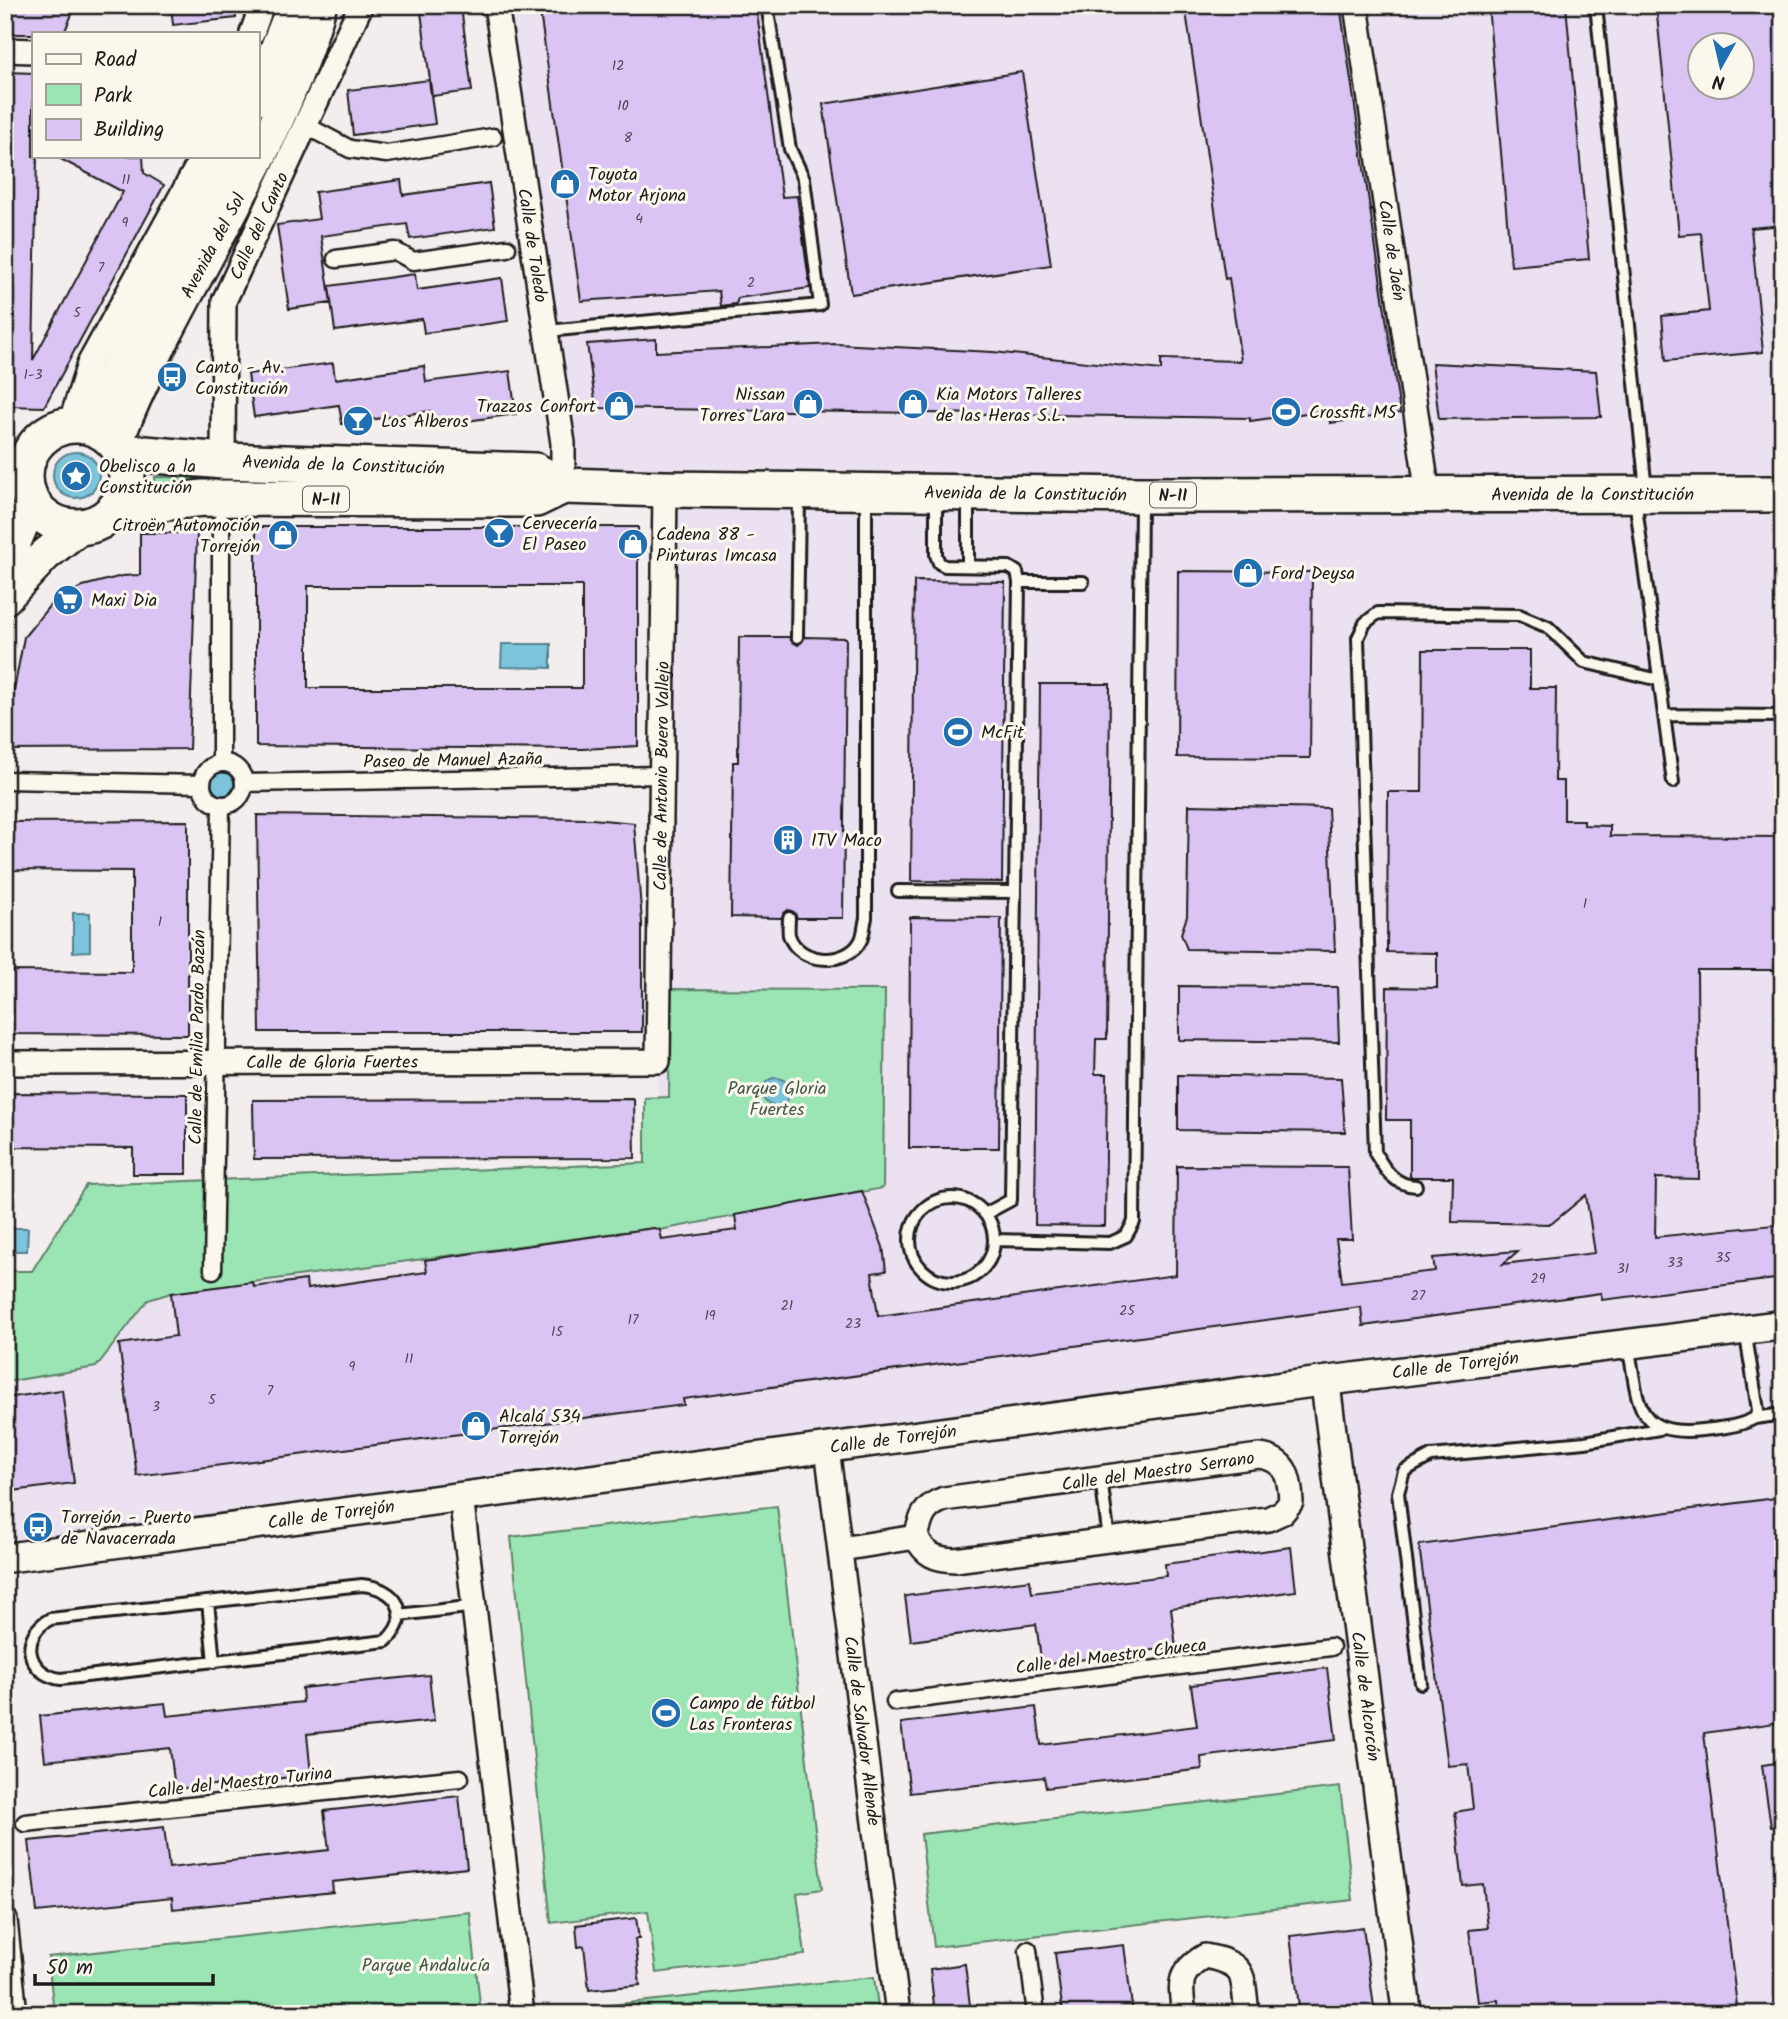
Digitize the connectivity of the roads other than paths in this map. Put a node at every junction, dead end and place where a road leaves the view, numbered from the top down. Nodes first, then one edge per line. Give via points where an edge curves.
1 (262, 5) edge
2 (294, 5) edge
3 (320, 5) edge
4 (361, 5) edge
5 (496, 5) edge
6 (766, 5) edge
7 (1356, 5) edge
8 (1596, 5) edge
9 (253, 32) edge
10 (5, 50) edge
11 (32, 51) edge
12 (259, 93) edge
13 (316, 131) dead end
14 (493, 137) dead end
15 (259, 153) edge
16 (202, 158) edge
17 (229, 158) edge
18 (256, 158) edge
19 (507, 248) dead end
20 (336, 259) dead end
21 (547, 331) junction
22 (148, 340) junction
23 (99, 436) junction
24 (17, 455) edge
25 (223, 461) junction
26 (563, 486) junction
27 (665, 489) junction
28 (799, 491) junction
29 (866, 491) junction
30 (952, 492) junction
31 (1640, 493) junction
32 (1783, 494) edge
33 (1141, 495) junction
34 (1428, 495) junction
35 (22, 499) edge
36 (118, 508) junction
37 (221, 522) dead end
38 (80, 527) junction
39 (5, 556) edge
40 (968, 566) junction
41 (1019, 582) junction
42 (1083, 582) dead end
43 (5, 598) edge
44 (797, 637) dead end
45 (1659, 680) junction
46 (1664, 715) junction
47 (1783, 716) edge
48 (221, 763) junction
49 (662, 775) junction
50 (5, 780) edge
51 (1673, 782) dead end
52 (244, 783) junction
53 (201, 784) junction
54 (221, 805) junction
55 (898, 891) dead end
56 (1015, 892) junction
57 (789, 918) dead end
58 (658, 1061) joint
59 (5, 1063) edge
60 (215, 1065) junction
61 (1416, 1186) dead end
62 (985, 1214) junction
63 (994, 1240) junction
64 (212, 1270) dead end
65 (1783, 1325) edge
66 (1745, 1330) junction
67 (1628, 1344) junction
68 (1325, 1381) junction
69 (1783, 1415) edge
70 (1755, 1418) junction
71 (1660, 1429) junction
72 (827, 1448) junction
73 (1101, 1478) junction
74 (461, 1496) junction
75 (916, 1537) junction
76 (1109, 1540) junction
77 (841, 1549) junction
78 (5, 1558) edge
79 (208, 1602) junction
80 (476, 1606) junction
81 (399, 1615) junction
82 (1331, 1647) dead end
83 (214, 1662) junction
84 (1421, 1683) dead end
85 (895, 1702) dead end
86 (460, 1778) dead end
87 (24, 1823) dead end
88 (5, 1920) edge
89 (1028, 1950) dead end
90 (15, 2014) edge
91 (522, 2014) edge
92 (898, 2014) edge
93 (1037, 2014) edge
94 (1184, 2014) edge
95 (1247, 2014) edge
96 (1407, 2014) edge

1 - 9 street
2 - 12 main road
3 - 15 main road, Avenida del Sol via 299,68
4 - 25 street, Calle del Canto via 224,301
5 - 21 street, Calle de Toledo
6 - 21 lane via 790,149 804,179 820,305
7 - 34 street, Calle de Jaén
8 - 31 lane
10 - 11 street
13 - 14 street via 350,149 387,154
16 - 23 street via 89,364
17 - 22 main road, Avenida del Sol
18 - 22 main road, Avenida del Sol
19 - 20 street via 413,261 395,251
21 - 26 street, Calle de Toledo via 563,443
22 - 23 main road, Avenida del Sol via 136,391
23 - 24 main road via 51,431
23 - 25 main road, Avenida de la Constitución / N-II
23 - 36 main road via 128,473
24 - 35 main road via 25,471
25 - 26 main road, Avenida de la Constitución / N-II via 535,471
26 - 27 main road, Avenida de la Constitución / N-II
26 - 36 main road, Avenida de la Constitución / N-II via 536,499 203,498
27 - 28 main road, Avenida de la Constitución / N-II
27 - 49 street, Calle de Antonio Buero Vallejo
28 - 29 main road, Avenida de la Constitución / N-II
28 - 44 lane
29 - 30 main road, Avenida de la Constitución / N-II
29 - 57 lane via 866,918 855,948 849,955 832,959 813,958 799,950 789,936
30 - 33 main road, Avenida de la Constitución / N-II
30 - 40 lane
30 - 40 lane via 936,555 939,563
31 - 32 main road, Avenida de la Constitución / N-II
31 - 34 main road, Avenida de la Constitución / N-II
31 - 45 lane
33 - 34 main road, Avenida de la Constitución / N-II
33 - 63 lane via 1134,1222 1126,1236 1110,1243
35 - 38 main road via 52,521
35 - 39 main road via 13,546
36 - 38 main road, N-II via 103,520
37 - 48 street
38 - 43 main road via 45,555
40 - 41 lane via 1009,566 1017,572
41 - 42 lane
41 - 56 lane
45 - 46 lane
45 - 61 lane via 1584,662 1548,627 1519,615 1378,613 1365,623 1358,638 1375,1153 1387,1174 1406,1186
46 - 47 lane
46 - 51 lane
48 - 52 street via 239,770
48 - 53 street via 209,767
49 - 52 street, Paseo de Manuel Azaña
49 - 58 street, Calle de Antonio Buero Vallejo
50 - 53 street
52 - 54 street via 235,802
53 - 54 street via 209,800
54 - 60 street, Calle de Emilia Pardo Bazán
55 - 56 lane
56 - 62 lane via 1011,1200
58 - 60 street, Calle de Gloria Fuertes
59 - 60 street, Calle de Gloria Fuertes
60 - 64 street, Calle de Emilia Pardo Bazán
62 - 63 lane
62 - 63 lane via 975,1205 948,1198 923,1209 910,1233 914,1259 934,1278 962,1281 985,1266
65 - 66 street, Calle de Torrejón
66 - 67 street, Calle de Torrejón
66 - 70 lane via 1758,1410
67 - 68 street, Calle de Torrejón
67 - 71 lane via 1639,1404 1650,1423
68 - 72 street, Calle de Torrejón
68 - 96 street, Calle de Alcorcón
69 - 70 lane
70 - 71 lane via 1740,1426 1683,1432
71 - 84 lane via 1585,1442 1431,1456 1404,1471 1398,1493
72 - 74 street, Calle de Torrejón
72 - 77 street, Calle de Salvador Allende
73 - 75 street, Calle del Maestro Serrano via 929,1504
73 - 76 lane
73 - 76 street, Calle del Maestro Serrano via 1259,1456 1274,1458 1291,1485 1291,1502 1283,1512 1268,1518
74 - 78 street, Calle de Torrejón
74 - 80 street
75 - 76 street, Calle del Maestro Serrano via 923,1551 937,1559 955,1560
75 - 77 street
77 - 92 street, Calle de Salvador Allende
79 - 81 lane via 362,1585 381,1587 396,1599
79 - 83 lane
79 - 83 lane via 50,1619 37,1626 30,1638 31,1655 36,1668 61,1679
80 - 81 lane
80 - 91 street
81 - 83 lane via 397,1630 386,1641
82 - 85 street, Calle del Maestro Chueca
86 - 87 street, Calle del Maestro Turina
88 - 90 street
89 - 93 street
94 - 95 street via 1180,1983 1187,1967 1205,1955 1230,1961 1242,1973

